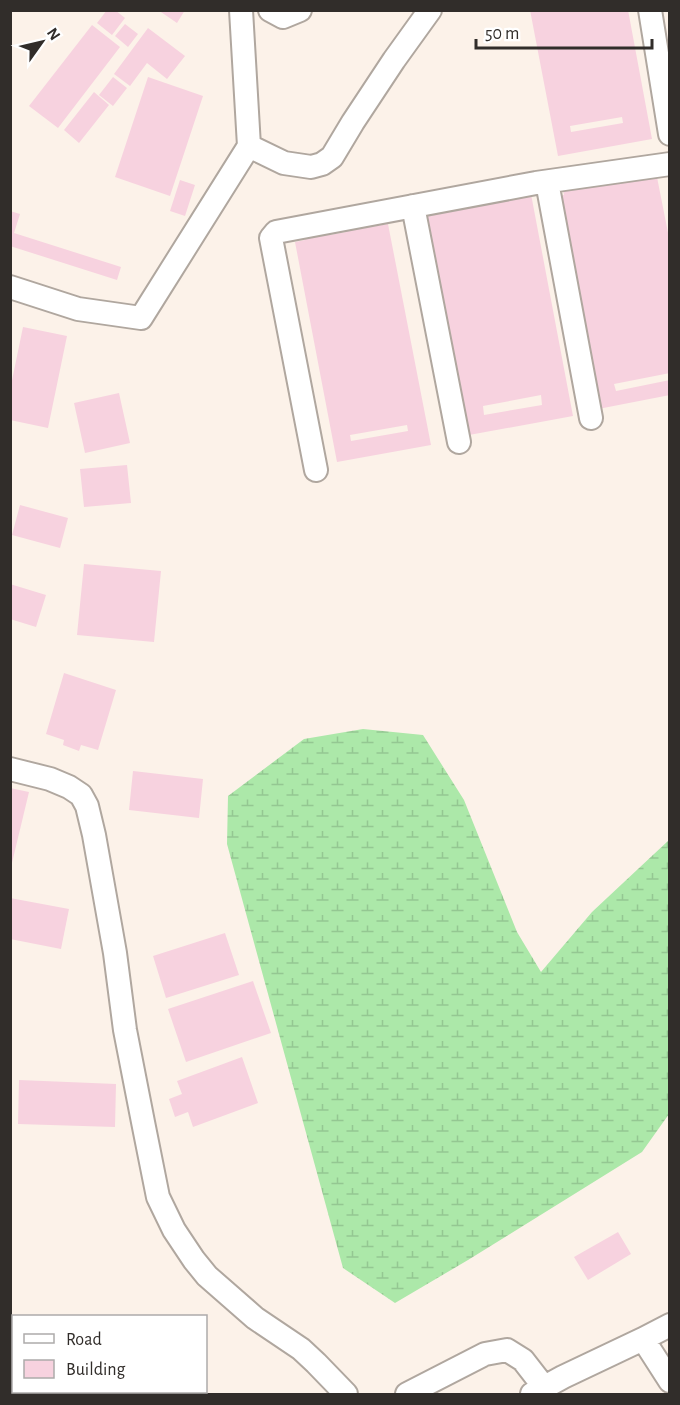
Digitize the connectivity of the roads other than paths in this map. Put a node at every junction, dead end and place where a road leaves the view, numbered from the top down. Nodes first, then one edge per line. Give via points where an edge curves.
1 (241, 10) edge
2 (270, 10) edge
3 (300, 10) edge
4 (430, 10) edge
5 (650, 10) edge
6 (669, 134) edge
7 (249, 146) junction
8 (669, 164) edge
9 (547, 182) junction
10 (413, 206) junction
11 (10, 287) edge
12 (591, 418) dead end
13 (459, 442) dead end
14 (316, 470) dead end
15 (10, 769) edge
16 (669, 1325) edge
17 (643, 1339) junction
18 (669, 1381) edge
19 (538, 1391) edge
20 (346, 1395) edge
21 (407, 1395) edge

1 - 7 street
2 - 3 street via 283,17
4 - 7 street via 332,157 311,167 284,163
5 - 6 street
7 - 11 street via 141,318 78,309
8 - 9 street
9 - 10 street
9 - 12 street
10 - 13 street
10 - 14 street via 276,232 271,238
15 - 20 street via 63,784 81,795 87,806 158,1197 174,1230 207,1276 255,1318 301,1349
16 - 17 street
17 - 18 street
17 - 19 street
19 - 21 street via 523,1360 507,1350 485,1354

